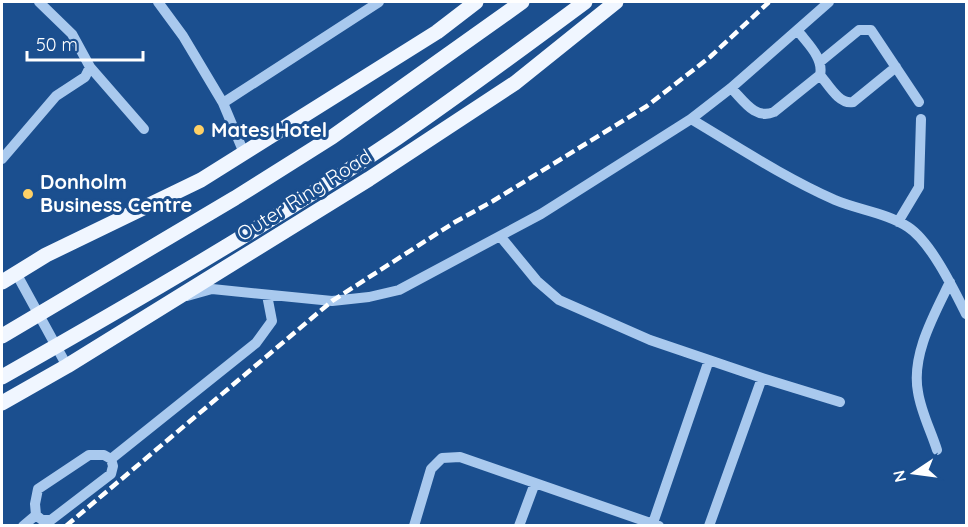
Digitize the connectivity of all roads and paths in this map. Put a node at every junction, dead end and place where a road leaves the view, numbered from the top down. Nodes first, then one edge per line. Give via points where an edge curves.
1 (39, 2) edge
2 (158, 2) edge
3 (379, 2) edge
4 (476, 2) edge
5 (522, 2) edge
6 (585, 2) edge
7 (616, 2) edge
8 (829, 2) edge
9 (798, 31) junction
10 (819, 62) junction
11 (90, 67) junction
12 (896, 67) junction
13 (820, 75) junction
14 (731, 88) junction
15 (919, 102) dead end
16 (223, 103) junction
17 (691, 119) junction
18 (921, 119) dead end
19 (144, 129) dead end
20 (244, 153) junction
21 (2, 159) edge
22 (898, 222) junction
23 (500, 236) junction
24 (16, 273) junction
25 (2, 282) edge
26 (950, 282) junction
27 (267, 295) junction
28 (175, 299) junction
29 (966, 314) edge
30 (2, 336) edge
31 (709, 360) junction
32 (67, 366) junction
33 (2, 377) edge
34 (762, 378) junction
35 (840, 402) dead end
36 (2, 403) edge
37 (937, 450) dead end
38 (111, 459) junction
39 (535, 483) junction
40 (36, 515) junction
41 (656, 524) edge
42 (23, 525) edge
43 (414, 525) edge
44 (519, 525) edge
45 (709, 525) edge

1 - 11 street via 72,34
2 - 16 street
3 - 16 street
4 - 20 main road via 437,32
5 - 30 main road, Outer Ring Road via 332,137
6 - 33 main road, Outer Ring Road via 349,170 184,272
7 - 28 main road, Outer Ring Road via 515,83
8 - 9 street
9 - 10 street
9 - 14 street
10 - 12 street via 859,30 866,29 871,30
10 - 13 street
11 - 19 street
11 - 21 street via 86,77 56,96
12 - 13 street via 848,103
12 - 15 street
13 - 14 street via 766,115 758,114
14 - 17 street
16 - 20 street
17 - 22 street via 835,200
17 - 23 street
18 - 22 street via 919,187
20 - 24 main road via 201,180
22 - 26 street via 922,238
23 - 27 street via 399,290 332,301
23 - 31 street via 537,281 559,300 650,340
24 - 25 main road
24 - 32 street
26 - 29 street
26 - 37 street via 930,323 917,369 918,393
27 - 28 street via 212,289
27 - 38 street via 272,321 256,343
28 - 32 main road, Outer Ring Road
31 - 34 street
31 - 41 street
32 - 36 main road, Outer Ring Road
34 - 35 street
34 - 45 street
38 - 40 street via 111,474 51,520
38 - 40 street via 89,455 38,489
39 - 41 street
39 - 43 street via 460,457 442,458 432,469
39 - 44 street
40 - 42 street

